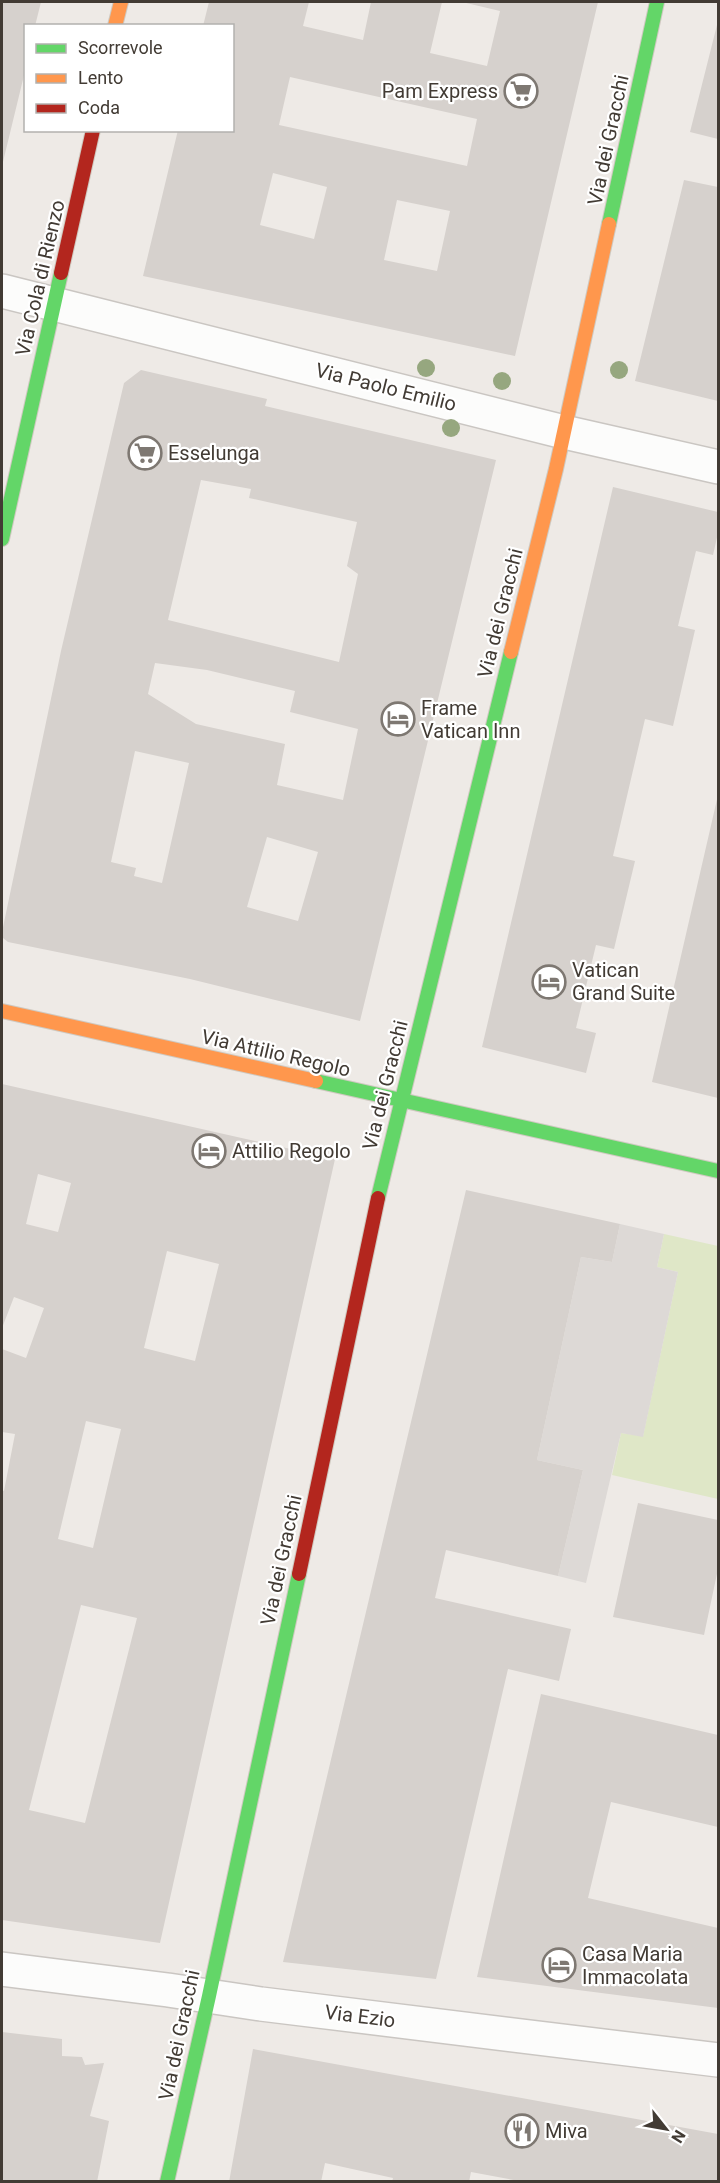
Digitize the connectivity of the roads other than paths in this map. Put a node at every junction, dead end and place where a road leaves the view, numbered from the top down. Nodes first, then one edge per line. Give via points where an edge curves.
1 (121, 2) edge
2 (657, 2) edge
3 (116, 24) edge
4 (93, 132) edge
5 (2, 291) edge
6 (55, 304) junction
7 (564, 432) junction
8 (718, 467) edge
9 (2, 539) edge
10 (2, 1011) edge
11 (401, 1101) junction
12 (718, 1171) edge
13 (2, 1969) edge
14 (209, 1996) junction
15 (718, 2060) edge
16 (166, 2181) edge

1 - 3 street
2 - 7 street, Via dei Gracchi
4 - 6 street, Via Cola di Rienzo
5 - 6 street, Via Paolo Emilio
6 - 7 street, Via Paolo Emilio
6 - 9 street, Via Cola di Rienzo
7 - 8 street, Via Paolo Emilio
7 - 11 street, Via dei Gracchi
10 - 11 street, Via Attilio Regolo
11 - 12 street, Via Attilio Regolo
11 - 14 street, Via dei Gracchi
13 - 14 street, Via Ezio
14 - 15 street, Via Ezio
14 - 16 street, Via dei Gracchi

